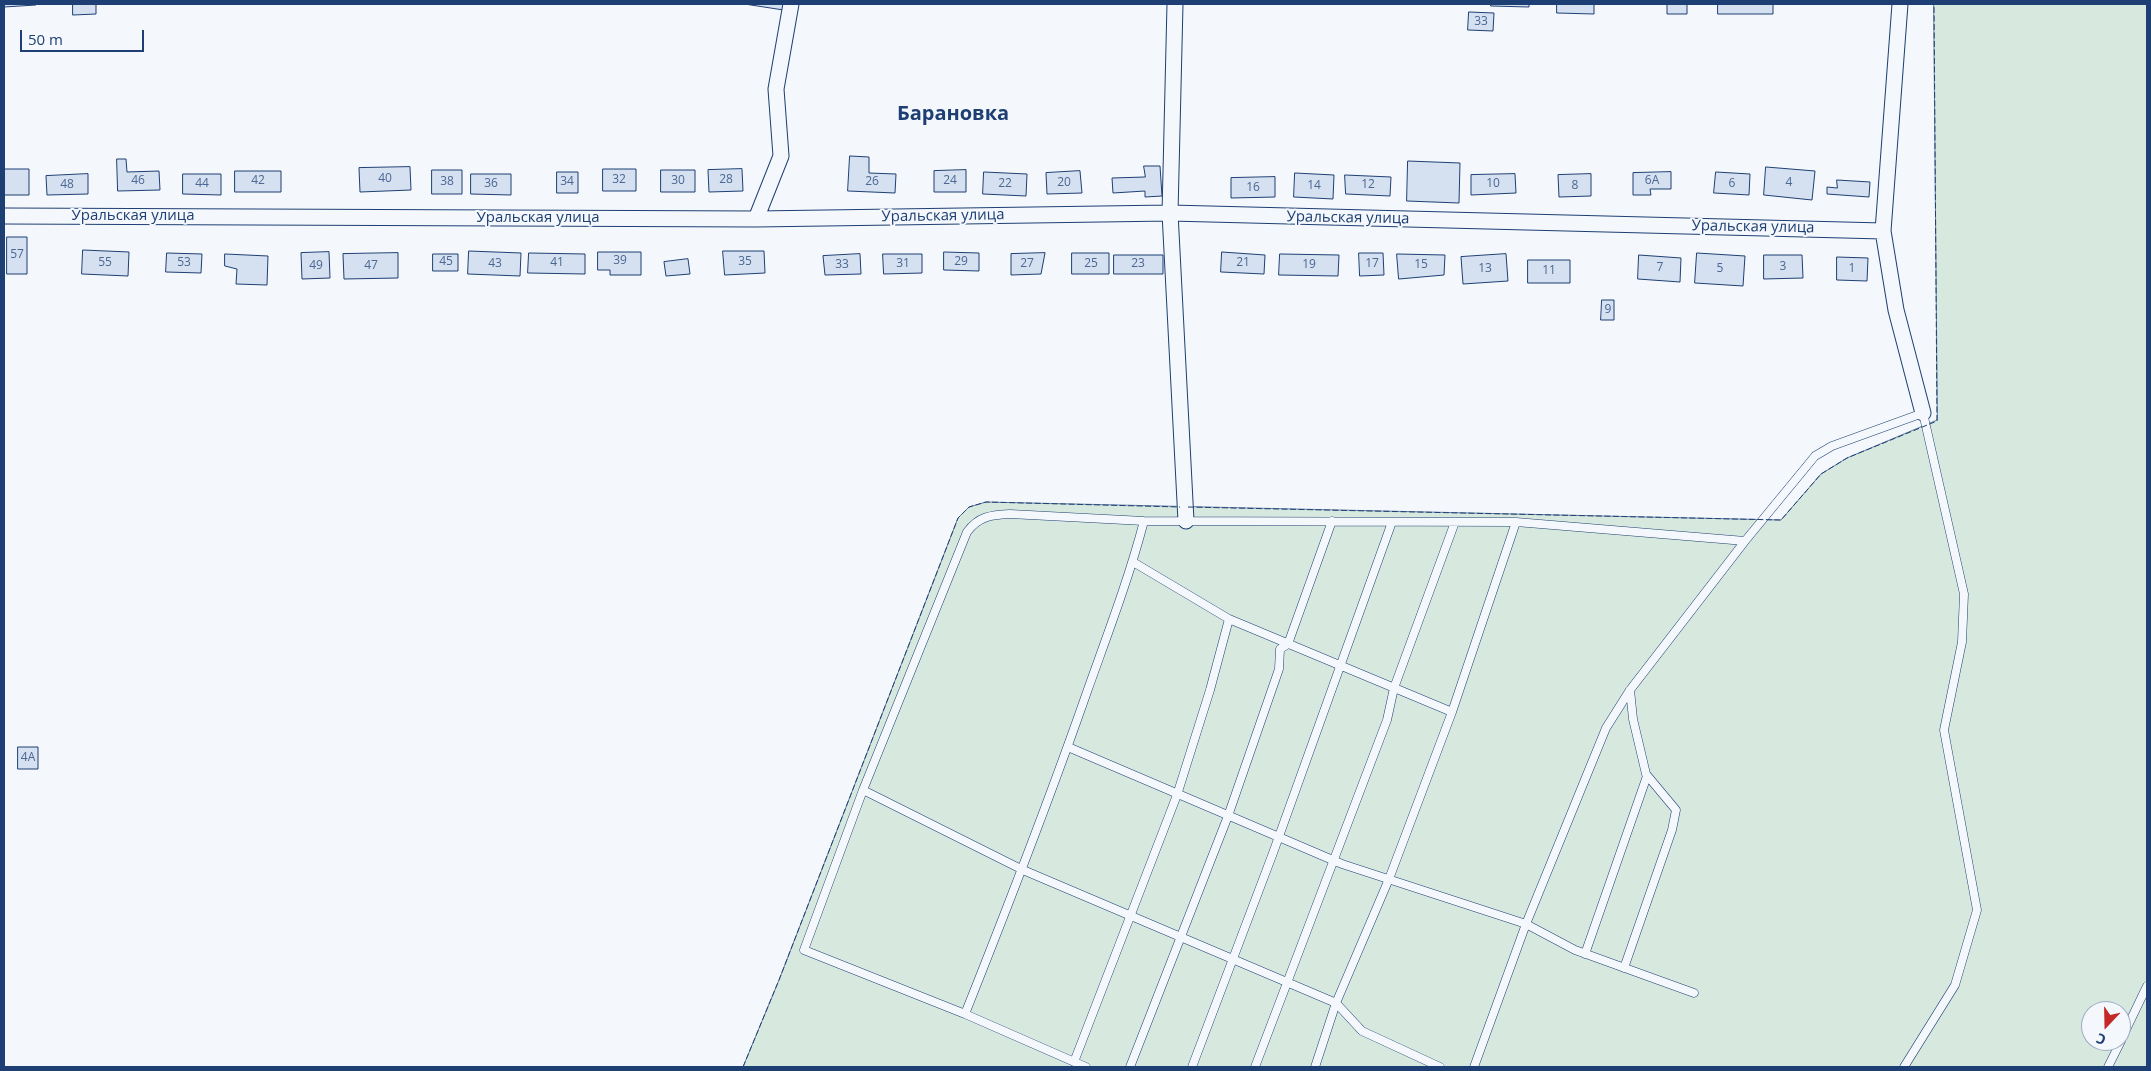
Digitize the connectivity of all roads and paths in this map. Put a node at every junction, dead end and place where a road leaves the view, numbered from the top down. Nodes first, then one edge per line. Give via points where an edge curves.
1 (791, 4) edge
2 (1175, 4) edge
3 (1900, 4) edge
4 (1170, 213) junction
5 (4, 216) edge
6 (756, 218) junction
7 (1883, 231) junction
8 (1923, 413) junction
9 (1144, 520) junction
10 (1186, 521) junction
11 (1332, 521) junction
12 (1392, 522) junction
13 (1455, 522) junction
14 (1516, 522) junction
15 (1745, 541) junction
16 (1133, 562) junction
17 (1230, 619) junction
18 (1288, 644) junction
19 (1340, 665) junction
20 (1394, 688) junction
21 (1630, 690) junction
22 (1452, 712) junction
23 (1068, 748) junction
24 (1648, 776) junction
25 (862, 790) junction
26 (1177, 795) junction
27 (1228, 816) junction
28 (1279, 837) junction
29 (1334, 861) junction
30 (1023, 870) junction
31 (1389, 879) junction
32 (1132, 916) junction
33 (1526, 924) junction
34 (1180, 936) junction
35 (1585, 954) junction
36 (1233, 959) junction
37 (1624, 968) junction
38 (1288, 982) junction
39 (2147, 986) edge
40 (1694, 993) dead end
41 (1336, 1003) junction
42 (965, 1014) junction
43 (2131, 1020) edge
44 (2116, 1051) edge
45 (1074, 1062) junction
46 (1086, 1067) edge
47 (1130, 1067) edge
48 (1192, 1067) edge
49 (1255, 1067) edge
50 (1315, 1067) edge
51 (1440, 1067) edge
52 (1474, 1067) edge
53 (1904, 1067) edge
54 (2108, 1067) edge

1 - 6 street via 776,89 781,156
2 - 4 street
3 - 7 street
4 - 6 street, Уральская улица
4 - 7 street, Уральская улица
4 - 10 street
5 - 6 street, Уральская улица
7 - 8 street via 1896,310
8 - 15 lane via 1832,446 1815,456
8 - 53 lane via 1964,594 1962,642 1944,730 1977,910 1955,985
9 - 10 lane
9 - 16 lane
9 - 25 lane via 1010,514 991,515 973,524
10 - 11 lane
11 - 12 lane
11 - 18 lane
12 - 13 lane
12 - 19 lane
13 - 14 lane
13 - 20 lane
14 - 15 lane
14 - 22 lane
15 - 21 lane
16 - 17 lane
16 - 23 lane
17 - 18 lane
17 - 26 lane
18 - 19 lane
18 - 27 lane via 1280,649 1278,669
19 - 20 lane
19 - 28 lane
20 - 22 lane
20 - 29 lane via 1387,720
21 - 24 lane via 1633,719
21 - 33 lane via 1606,728
22 - 31 lane
23 - 26 lane
23 - 30 lane
24 - 35 lane
24 - 37 lane via 1676,810
25 - 30 lane
25 - 42 lane via 804,950
26 - 27 lane
26 - 32 lane
27 - 28 lane
27 - 34 lane
28 - 29 lane
28 - 36 lane
29 - 31 lane
29 - 38 lane
30 - 32 lane
30 - 42 lane
31 - 33 lane
31 - 41 lane
32 - 34 lane
32 - 45 lane
33 - 35 lane
33 - 52 lane
34 - 36 lane
34 - 47 lane
35 - 37 lane
36 - 38 lane
36 - 48 lane
37 - 40 lane
38 - 41 lane
38 - 49 lane
39 - 43 lane
41 - 50 lane
41 - 51 lane via 1362,1030
42 - 45 lane
44 - 54 lane
45 - 46 lane

